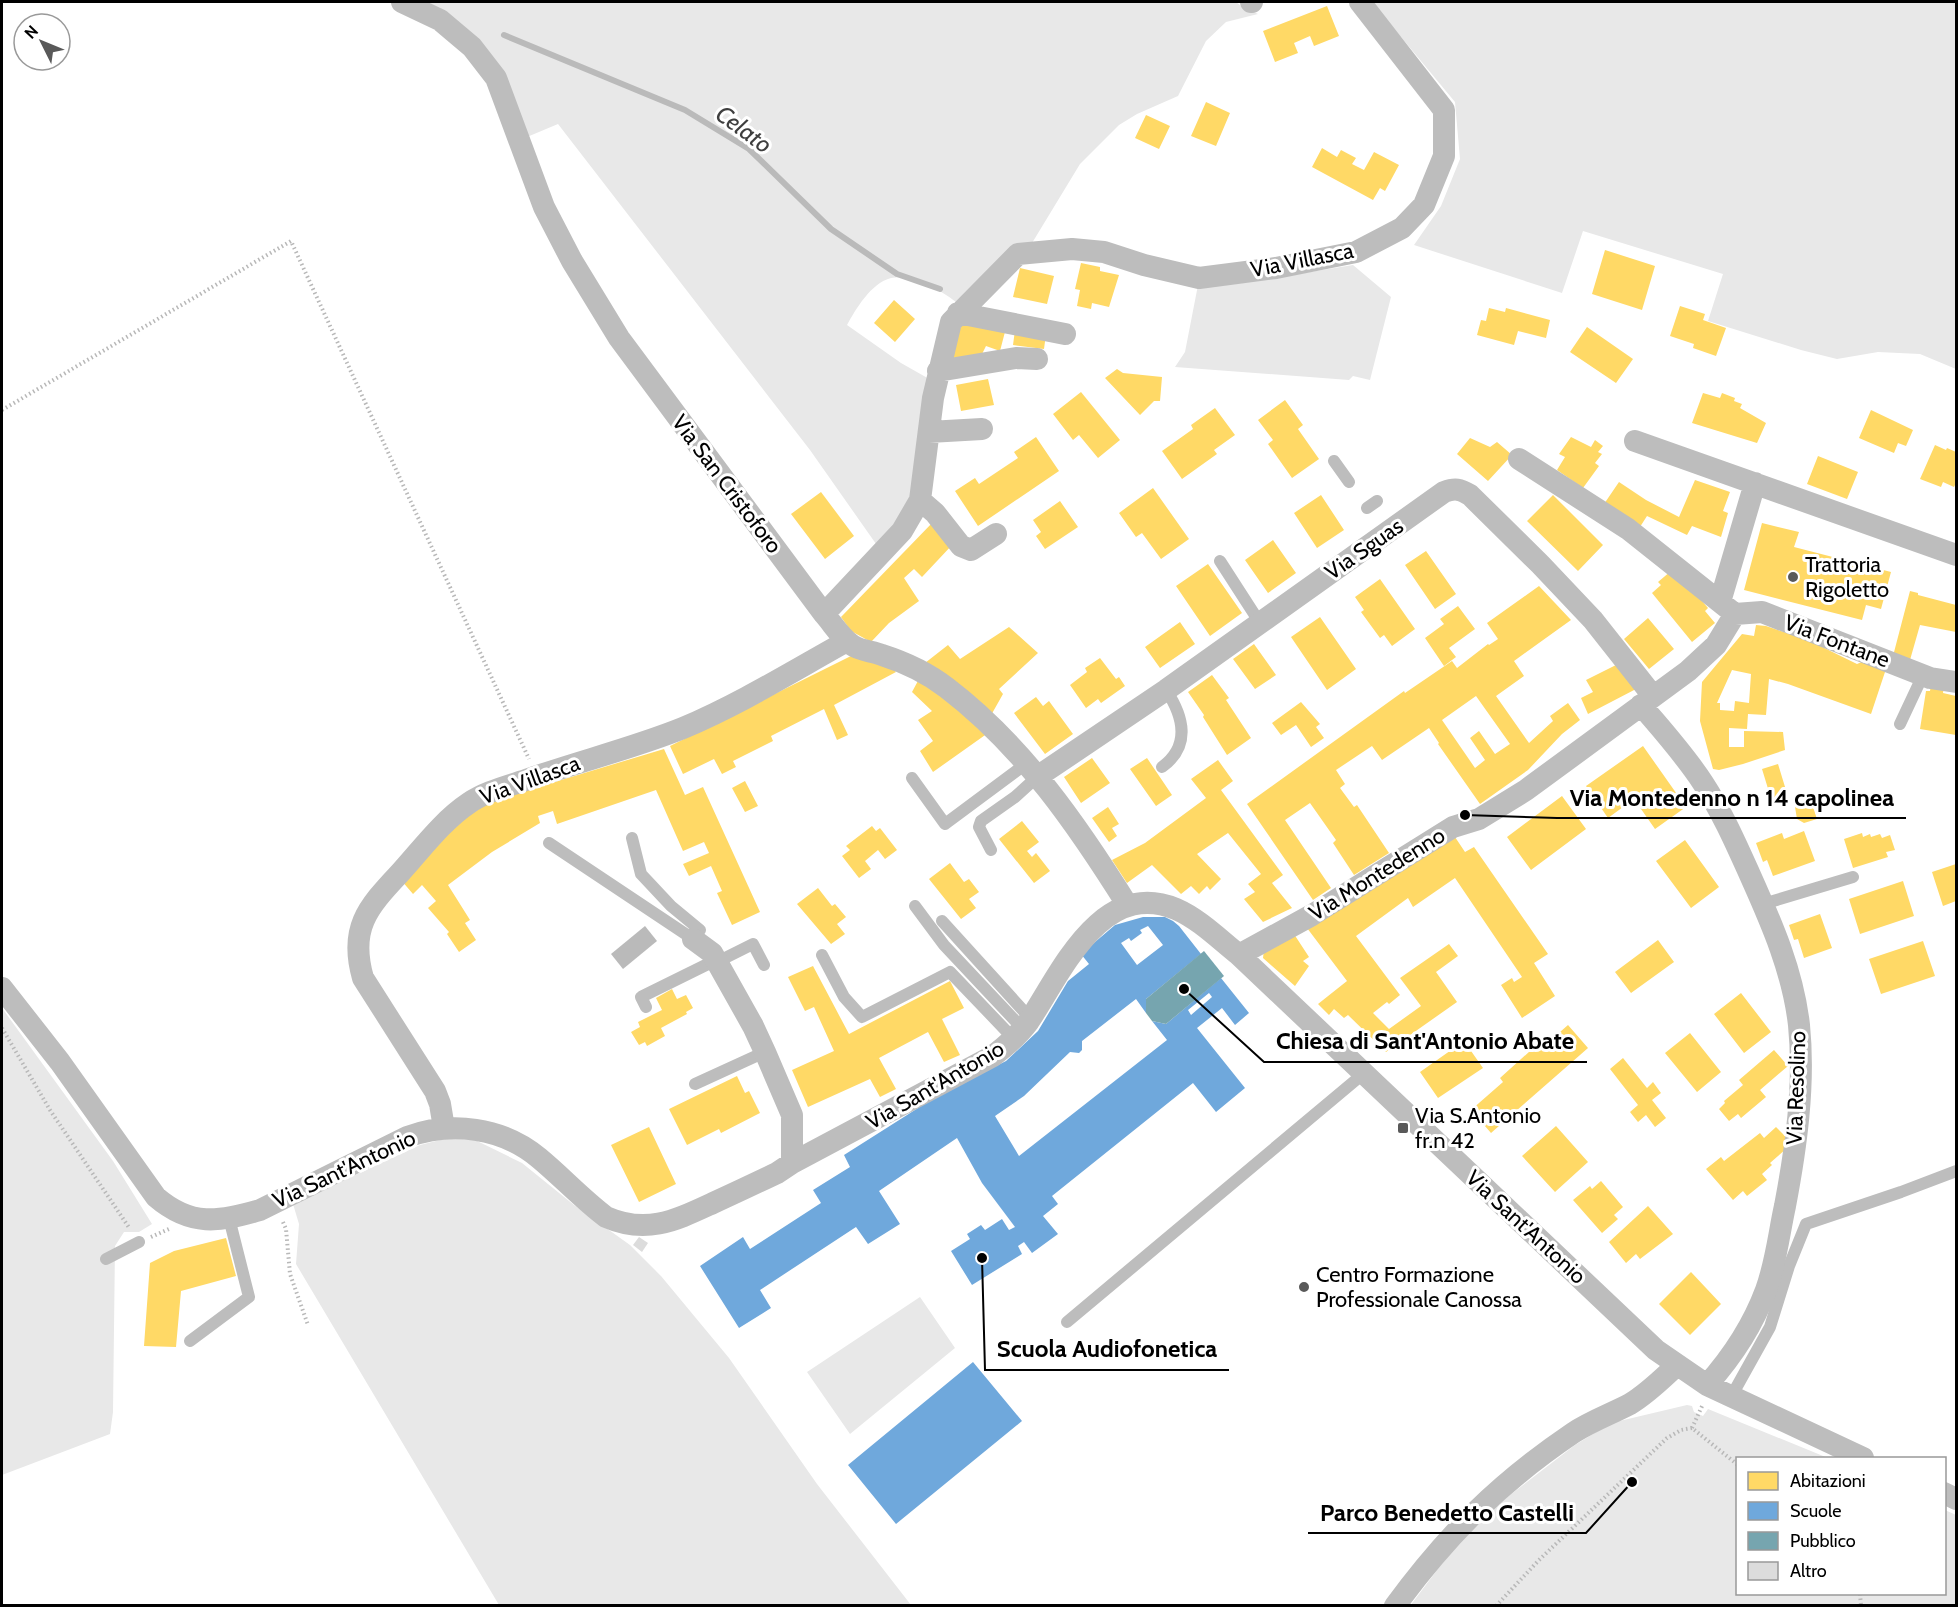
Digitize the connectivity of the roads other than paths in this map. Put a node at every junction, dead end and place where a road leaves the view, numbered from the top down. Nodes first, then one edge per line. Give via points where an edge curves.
1 (402, 2) edge
2 (1360, 2) edge
3 (958, 313) junction
4 (1065, 334) dead end
5 (1037, 359) dead end
6 (938, 371) junction
7 (982, 429) dead end
8 (929, 432) junction
9 (1635, 441) dead end
10 (1519, 459) dead end
11 (1334, 461) dead end
12 (1349, 482) dead end
13 (1755, 483) junction
14 (920, 500) junction
15 (996, 534) dead end
16 (1956, 555) edge
17 (1220, 561) dead end
18 (1727, 608) junction
19 (824, 614) junction
20 (1260, 623) junction
21 (848, 641) junction
22 (1923, 675) junction
23 (1956, 682) edge
24 (1166, 690) junction
25 (1647, 700) junction
26 (1900, 723) dead end
27 (1162, 767) dead end
28 (1032, 770) junction
29 (912, 778) dead end
30 (632, 838) dead end
31 (549, 843) dead end
32 (991, 850) dead end
33 (1852, 877) dead end
34 (1763, 904) junction
35 (915, 906) dead end
36 (1128, 906) junction
37 (942, 921) dead end
38 (696, 935) junction
39 (822, 955) dead end
40 (1239, 955) junction
41 (715, 958) junction
42 (764, 965) dead end
43 (2, 988) edge
44 (645, 1007) dead end
45 (1022, 1029) junction
46 (765, 1052) junction
47 (1350, 1067) junction
48 (695, 1084) dead end
49 (792, 1115) junction
50 (444, 1128) junction
51 (825, 1146) junction
52 (792, 1163) junction
53 (1956, 1171) edge
54 (229, 1218) junction
55 (139, 1242) road end
56 (106, 1259) dead end
57 (1068, 1322) dead end
58 (190, 1341) dead end
59 (1676, 1366) junction
60 (1707, 1386) junction
61 (1731, 1397) junction
62 (1861, 1457) edge
63 (1395, 1605) edge

1 - 19 street, Via San Cristoforo via 440,20 472,47 496,78 544,207 613,328
2 - 3 street, Via Villasca via 1444,110 1444,156 1424,205 1402,228 1356,252 1199,278 1104,252 1072,249 1018,254
3 - 4 street
3 - 6 street, Via Villasca via 951,322
5 - 6 street via 1016,358
6 - 8 street, Via Villasca
7 - 8 street
8 - 14 street, Via Villasca
9 - 13 street
10 - 18 street via 1628,529
11 - 12 lane
13 - 16 street
13 - 18 street
14 - 15 street via 962,546 971,550
14 - 19 street, Via Villasca via 902,531
17 - 20 lane
18 - 22 street, Via Fontane via 1762,612
18 - 25 street, Via Montedenno via 1716,645
19 - 21 street, Via San Cristoforo
20 - 24 street, Via Sguas
20 - 25 street, Via Sguas via 1453,488 1462,490 1593,620
21 - 28 street, Via San Cristoforo via 941,684 992,728
21 - 50 street, Via Villasca via 676,731 483,795 452,818 371,905 358,934 363,978 435,1091
22 - 23 street, Via Fontane
22 - 26 lane
24 - 27 lane via 1180,717 1181,741 1177,754
24 - 28 street, Via Sguas
25 - 34 street, Via Resolino via 1713,799
25 - 40 street, Via Montedenno via 1526,790 1479,819 1453,826 1312,915
28 - 29 lane via 945,824
28 - 32 lane via 1015,797 981,821 979,827
28 - 36 street, Via San Cristoforo via 1091,848
30 - 38 lane via 641,874
31 - 38 lane
33 - 34 lane
34 - 60 street, Via Resolino via 1785,958 1799,1023 1800,1075 1793,1158 1767,1289 1741,1340
35 - 45 lane via 944,945
36 - 40 street, Via Sant'Antonio via 1161,904 1175,909
36 - 45 street, Via Sant'Antonio via 1104,918 1076,946
37 - 45 lane
38 - 41 street
39 - 45 lane via 844,997 862,1017 950,972
40 - 47 street, Via Sant'Antonio
41 - 42 lane via 753,944
41 - 44 lane via 641,997
41 - 46 street
43 - 54 street, Via Sant'Antonio via 156,1197 175,1211 202,1220
45 - 51 street, Via Sant'Antonio via 993,1056
46 - 48 lane
46 - 49 street
47 - 57 lane
47 - 59 street, Via Sant'Antonio
49 - 51 street
49 - 52 street
50 - 52 street, Via Sant'Antonio via 484,1131 510,1140 538,1157 606,1217 632,1225 672,1221
50 - 54 street, Via Sant'Antonio via 407,1137 260,1210
51 - 52 street, Via Sant'Antonio
53 - 61 lane via 1806,1224 1770,1327
54 - 58 lane via 249,1297
55 - 56 lane
59 - 60 street, Via Sant'Antonio
59 - 63 street via 1632,1403 1574,1433 1501,1487 1440,1548
60 - 61 street, Via Sant'Antonio
61 - 62 street, Via Sant'Antonio

